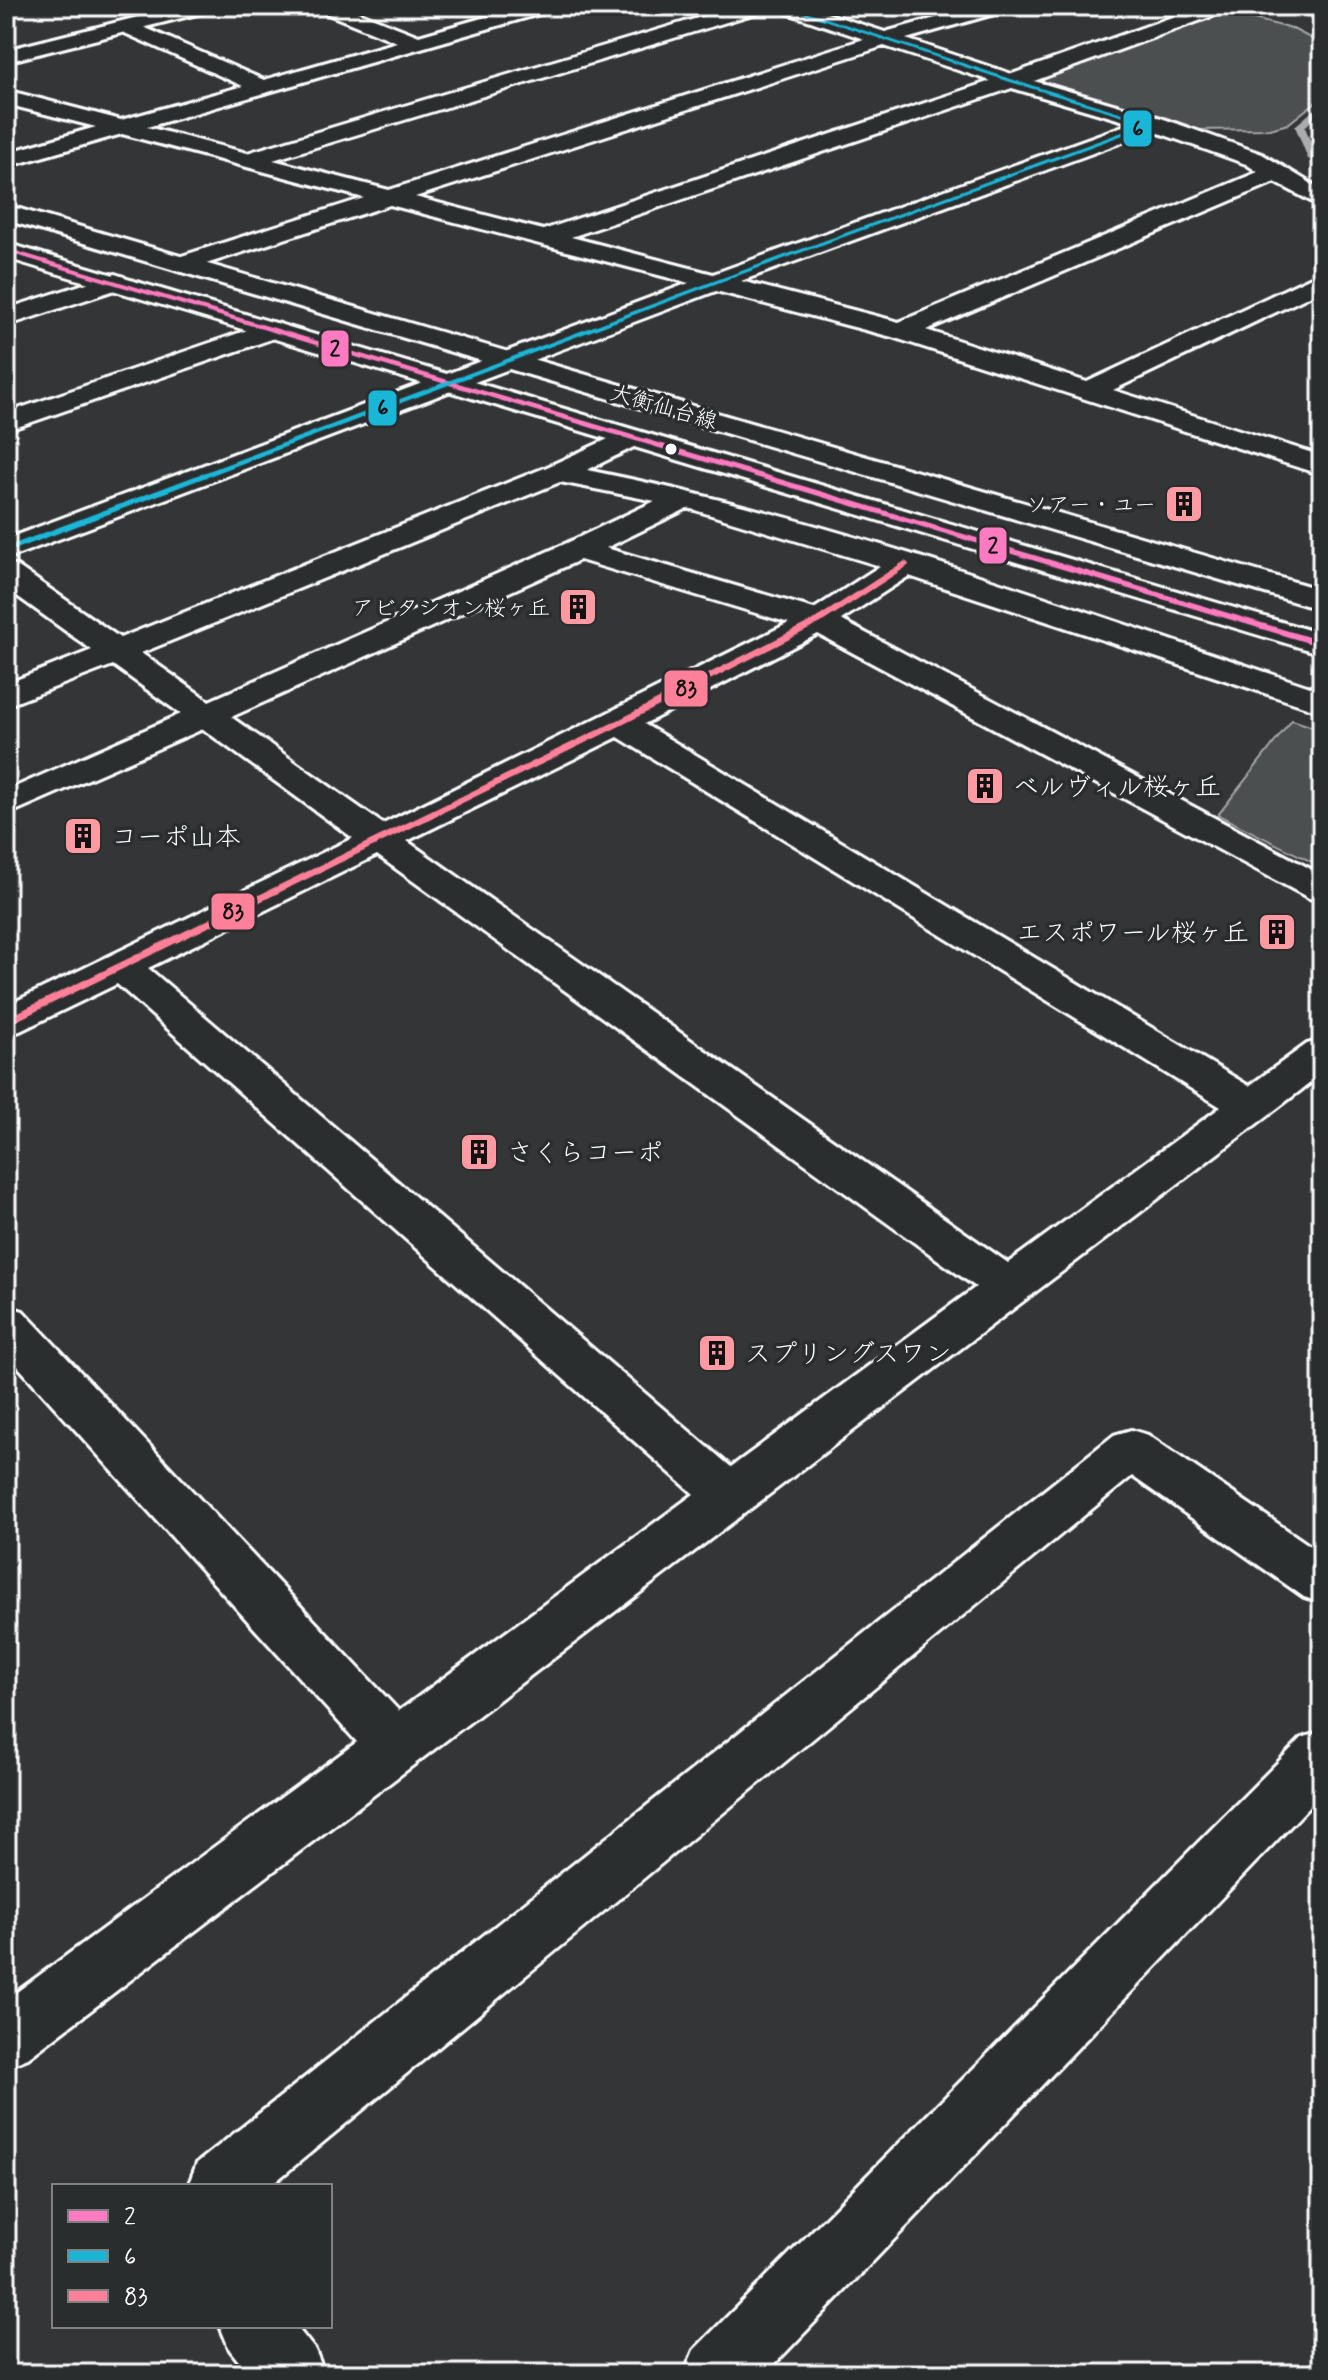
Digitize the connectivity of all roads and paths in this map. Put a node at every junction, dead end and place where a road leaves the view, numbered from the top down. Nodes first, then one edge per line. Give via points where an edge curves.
1 (206, 6) edge
2 (325, 6) edge
3 (546, 6) edge
4 (759, 6) edge
5 (785, 6) edge
6 (1001, 6) edge
7 (1211, 10) dead end
8 (125, 26) junction
9 (884, 39) junction
10 (416, 42) junction
11 (6, 56) edge
12 (1012, 81) junction
13 (261, 86) junction
14 (6, 97) edge
15 (1153, 123) junction
16 (120, 126) junction
17 (6, 160) edge
18 (244, 161) junction
19 (1275, 173) junction
20 (390, 196) junction
21 (1322, 200) edge
22 (6, 212) edge
23 (544, 238) junction
24 (6, 250) edge
25 (181, 264) junction
26 (1322, 280) edge
27 (115, 282) junction
28 (713, 283) junction
29 (6, 318) edge
30 (271, 330) junction
31 (901, 331) junction
32 (509, 362) junction
33 (448, 384) junction
34 (1091, 390) junction
35 (6, 422) edge
36 (630, 438) junction
37 (1322, 441) edge
38 (1293, 456) junction
39 (1322, 466) edge
40 (557, 473) junction
41 (685, 498) junction
42 (6, 550) edge
43 (578, 550) junction
44 (905, 564) junction
45 (6, 573) edge
46 (1322, 600) edge
47 (818, 621) junction
48 (1322, 644) edge
49 (116, 651) junction
50 (6, 696) edge
51 (1322, 702) edge
52 (206, 715) junction
53 (619, 723) junction
54 (6, 804) edge
55 (379, 838) junction
56 (1322, 890) edge
57 (120, 965) junction
58 (6, 1022) edge
59 (1322, 1053) edge
60 (1251, 1106) junction
61 (1009, 1287) junction
62 (6, 1323) edge
63 (730, 1496) junction
64 (1322, 1582) edge
65 (396, 1746) junction
66 (1322, 1755) edge
67 (6, 2037) edge
68 (222, 2184) edge
69 (256, 2328) edge
70 (291, 2374) edge
71 (718, 2374) edge

1 - 8 street
2 - 10 street
3 - 10 street
4 - 18 street
5 - 9 street
6 - 9 street
7 - 12 street
8 - 11 street
8 - 13 street
9 - 12 street
9 - 20 street
10 - 13 street
12 - 15 street
12 - 23 street
13 - 16 street
14 - 16 street
15 - 19 street via 1254,159
15 - 28 street
16 - 17 street
16 - 18 street
18 - 20 street
19 - 21 street
19 - 31 street
20 - 23 street
20 - 25 street
22 - 25 street, 大衡仙台線
23 - 28 street
24 - 27 street, 大衡仙台線
25 - 32 street, 大衡仙台線
26 - 34 street
27 - 29 street
27 - 30 street, 大衡仙台線
28 - 31 street
28 - 32 street
30 - 33 street, 大衡仙台線
30 - 35 street
31 - 34 street
32 - 33 street
32 - 46 street, 大衡仙台線
33 - 36 street, 大衡仙台線
33 - 42 street
34 - 38 street
36 - 40 street
36 - 48 street, 大衡仙台線
37 - 38 street
38 - 39 street
40 - 41 street
40 - 49 street
41 - 43 street
41 - 44 street
43 - 47 street
43 - 52 street
44 - 47 street
44 - 51 street
45 - 49 street
47 - 53 street
47 - 56 street
49 - 50 street
49 - 52 street
52 - 54 street
52 - 55 street
53 - 55 street
53 - 60 street
55 - 57 street
55 - 61 street
57 - 58 street
57 - 63 street
59 - 60 street
60 - 61 street
61 - 63 street
62 - 65 street
63 - 65 street
64 - 68 street via 1131,1449
65 - 67 street
66 - 71 street
69 - 70 street

